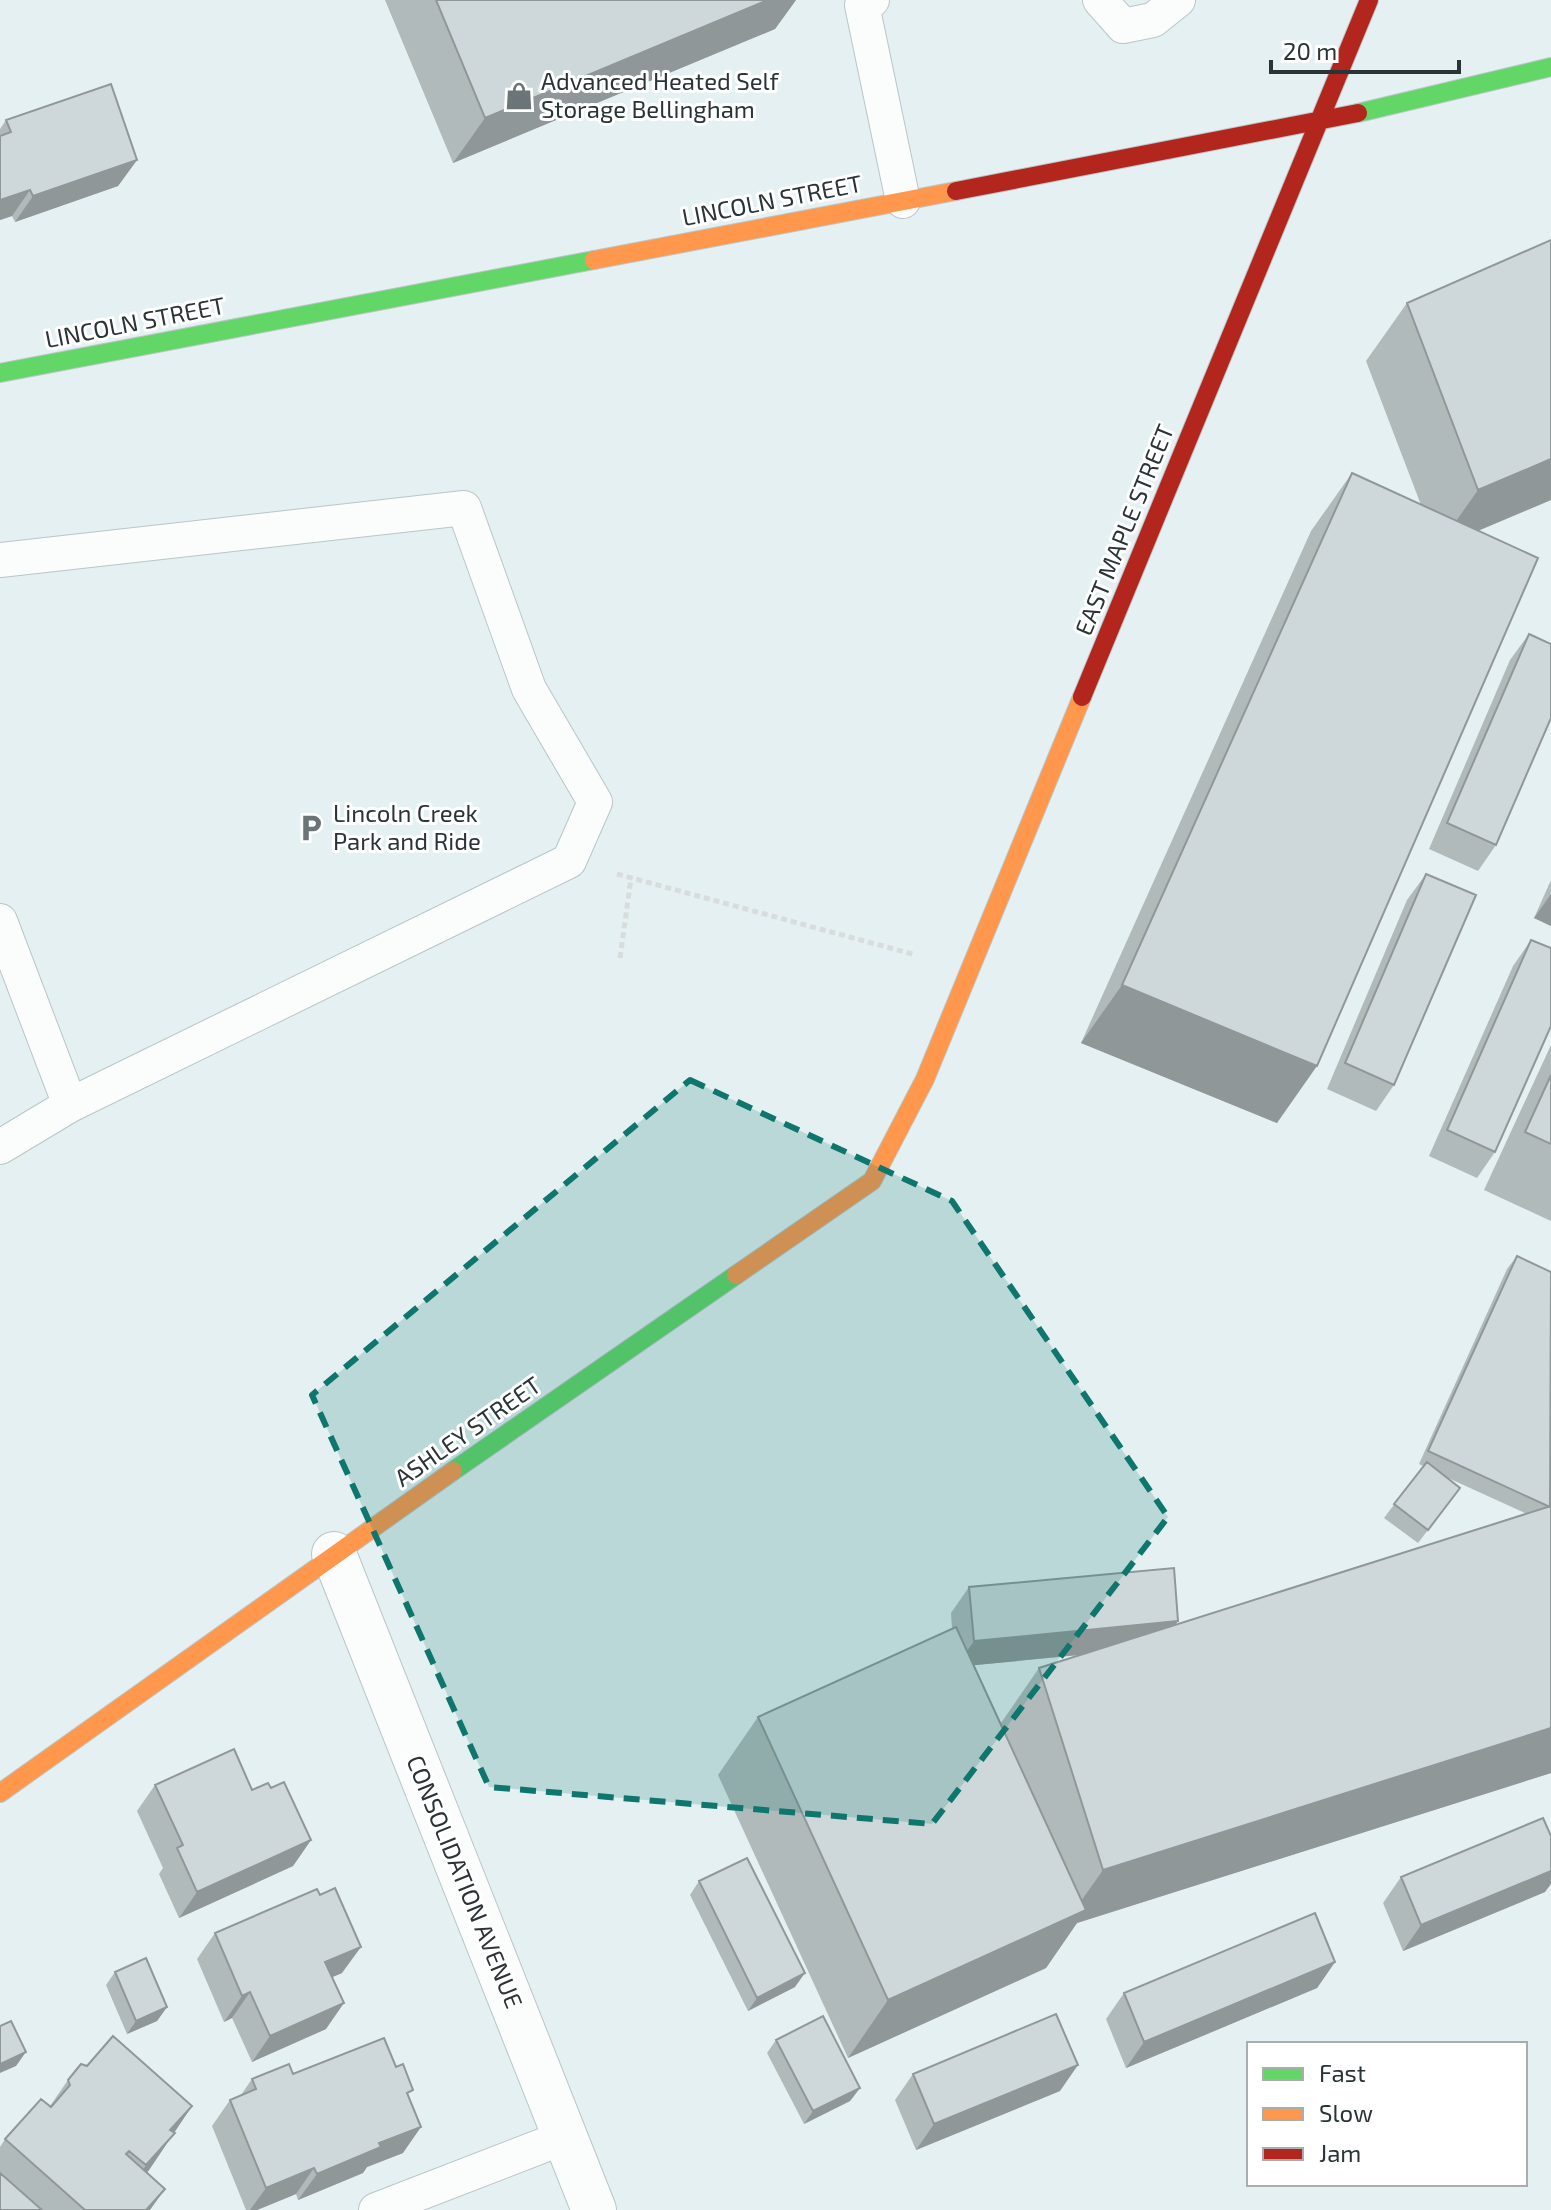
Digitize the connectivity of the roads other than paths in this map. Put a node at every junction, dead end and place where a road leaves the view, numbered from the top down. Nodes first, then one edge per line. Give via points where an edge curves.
1 (1100, 0) edge
2 (1178, 0) edge
3 (1369, 0) edge
4 (864, 2) edge
5 (1551, 67) edge
6 (1319, 122) junction
7 (903, 201) junction
8 (0, 373) edge
9 (0, 560) edge
10 (0, 921) edge
11 (925, 1079) joint
12 (70, 1105) junction
13 (0, 1147) edge
14 (334, 1554) junction
15 (0, 1793) edge
16 (565, 2137) junction
17 (376, 2210) edge
18 (594, 2210) edge

1 - 2 lane via 1123,26 1153,20
3 - 6 street, EAST MAPLE STREET
4 - 7 lane
5 - 6 street, LINCOLN STREET
6 - 7 street, LINCOLN STREET
6 - 11 street, EAST MAPLE STREET
7 - 8 street, LINCOLN STREET
9 - 12 lane via 464,508 529,689 595,802 569,861
10 - 12 lane
11 - 14 street, ASHLEY STREET via 872,1181
12 - 13 lane
14 - 15 street, ASHLEY STREET
14 - 16 street, CONSOLIDATION AVENUE
16 - 17 lane
16 - 18 street, CONSOLIDATION AVENUE

